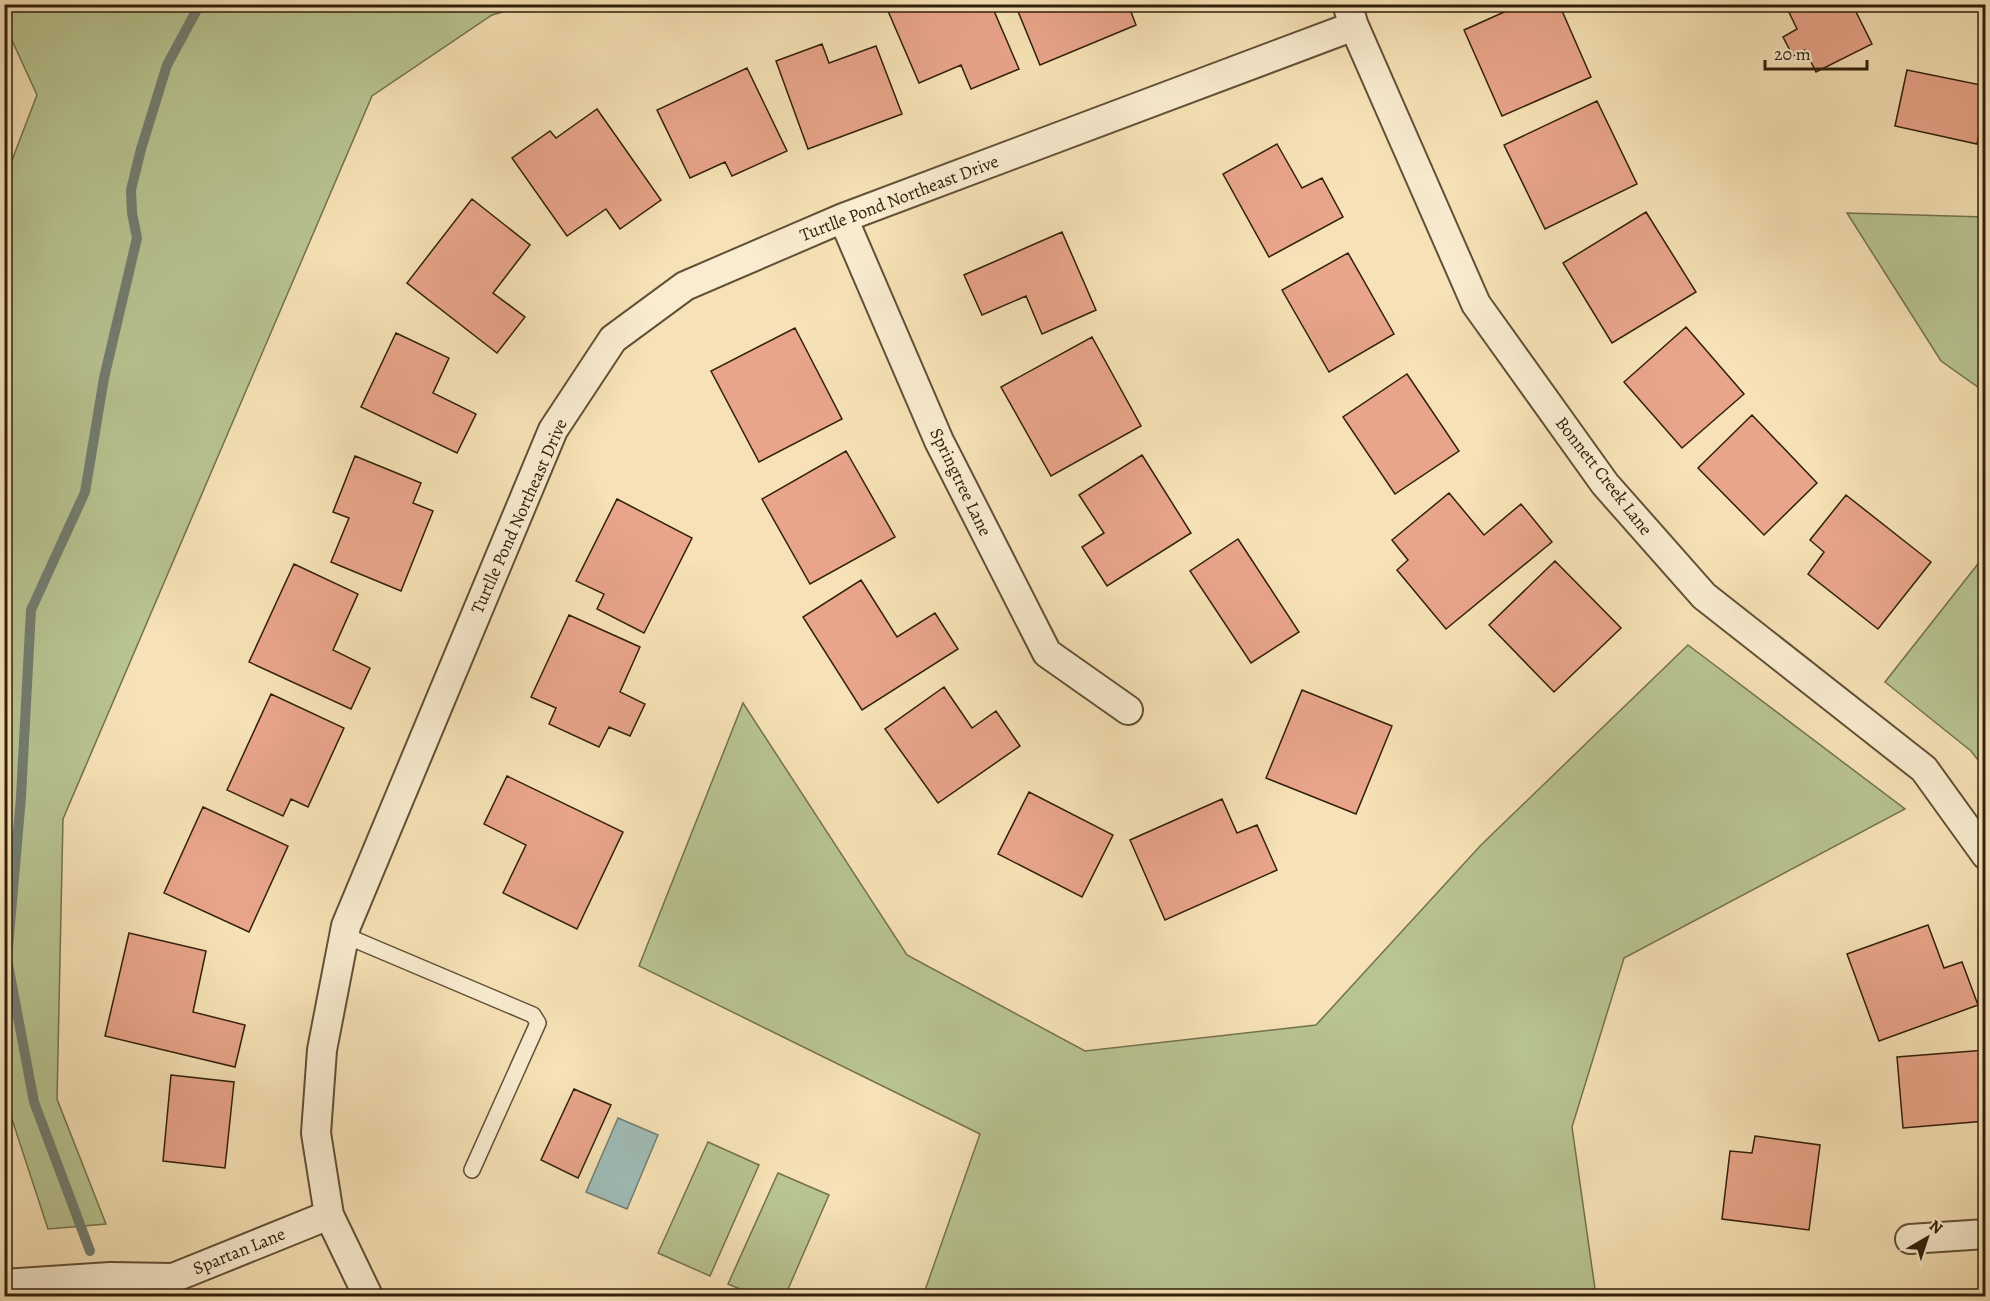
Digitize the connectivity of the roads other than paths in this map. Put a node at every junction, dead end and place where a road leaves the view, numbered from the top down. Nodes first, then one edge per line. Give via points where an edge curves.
1 (1350, 16) edge
2 (843, 218) junction
3 (1128, 710) dead end
4 (1986, 855) edge
5 (344, 935) junction
6 (472, 1170) dead end
7 (329, 1215) junction
8 (1986, 1234) edge
9 (1910, 1239) dead end
10 (4, 1284) edge
11 (368, 1296) edge

1 - 2 street, Turtlle Pond Northeast Drive
1 - 4 street, Bonnett Creek Lane via 1476,304 1605,484 1704,596 1924,768
2 - 3 street, Springtree Lane via 939,441 1047,653
2 - 5 street, Turtlle Pond Northeast Drive via 685,286 613,339 553,430
5 - 6 lane via 533,1015 538,1023
5 - 7 street, Turtlle Pond Northeast Drive via 321,1050 316,1133
7 - 10 street, Spartan Lane via 173,1278 110,1277
7 - 11 street, Turtlle Pond Northeast Drive
8 - 9 street

